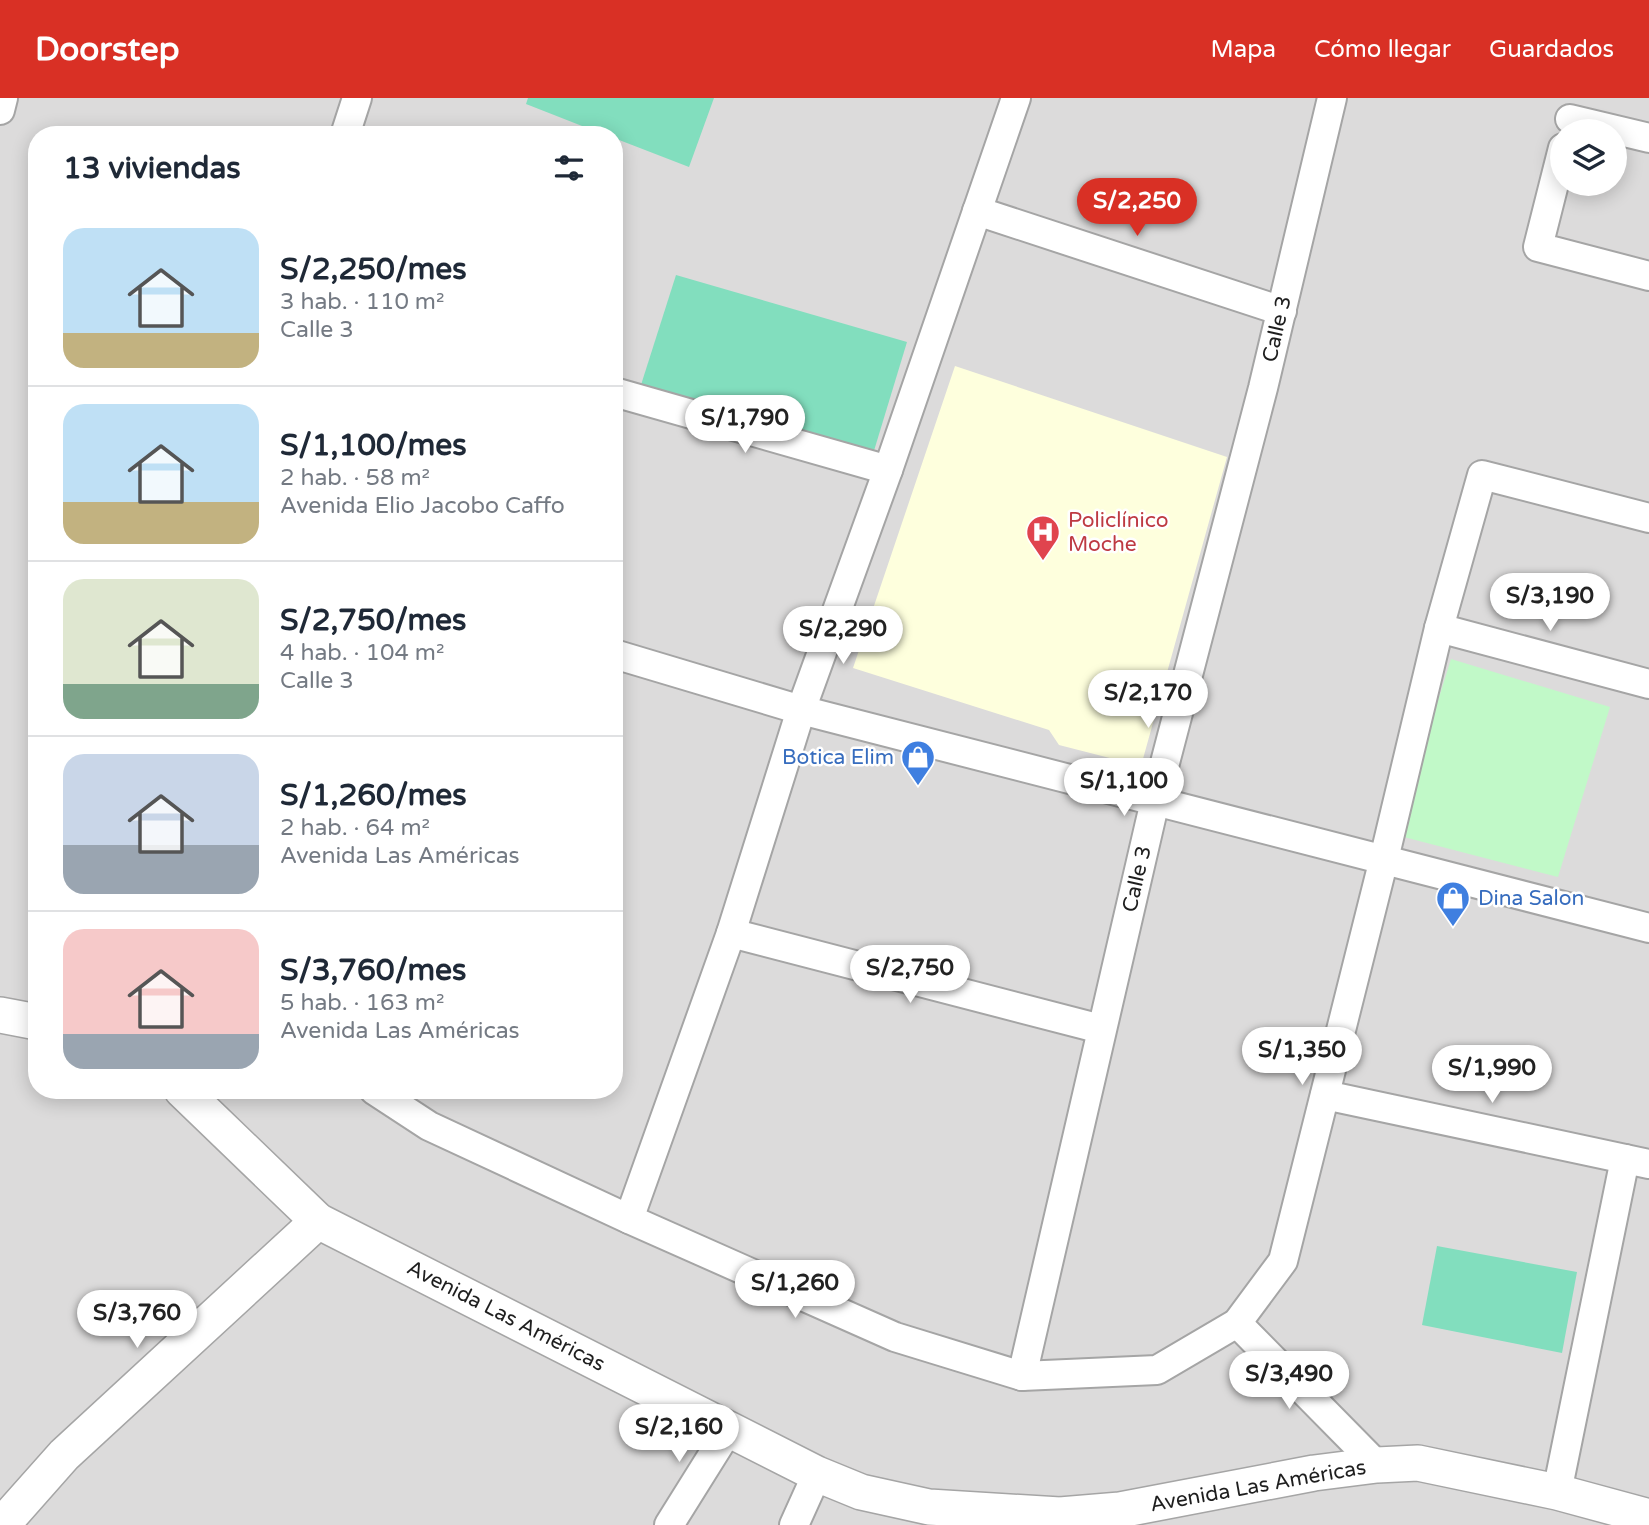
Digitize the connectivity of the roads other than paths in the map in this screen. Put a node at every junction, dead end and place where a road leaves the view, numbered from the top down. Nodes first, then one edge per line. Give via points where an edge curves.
1 (3, 98) edge
2 (357, 98) edge
3 (1016, 98) edge
4 (1332, 98) edge
5 (0, 110) edge
6 (1571, 116) edge
7 (348, 126) edge
8 (1649, 138) edge
9 (1551, 196) edge
10 (977, 211) junction
11 (1649, 276) edge
12 (1282, 311) junction
13 (623, 395) edge
14 (888, 470) junction
15 (1649, 519) edge
16 (1439, 628) junction
17 (623, 657) edge
18 (1649, 684) edge
19 (801, 710) junction
20 (1155, 801) junction
21 (1384, 859) junction
22 (1649, 928) edge
23 (732, 933) junction
24 (0, 1014) edge
25 (28, 1020) edge
26 (1101, 1029) junction
27 (1325, 1095) junction
28 (191, 1099) edge
29 (388, 1099) edge
30 (1637, 1161) edge
31 (629, 1219) junction
32 (318, 1221) junction
33 (1237, 1323) junction
34 (1022, 1376) junction
35 (729, 1429) junction
36 (1377, 1465) junction
37 (817, 1474) junction
38 (1557, 1492) junction
39 (1649, 1517) edge
40 (2, 1525) edge
41 (669, 1525) edge
42 (794, 1525) edge

1 - 5 street
2 - 7 street
3 - 10 street
4 - 12 street, Calle 3
6 - 8 street
9 - 11 street via 1538,247
10 - 12 street
10 - 14 street
12 - 20 street, Calle 3
13 - 14 street
14 - 19 street
15 - 16 street via 1482,475
16 - 18 street
16 - 21 street
17 - 19 street
19 - 20 street
19 - 23 street
20 - 21 street
20 - 26 street, Calle 3
21 - 22 street
21 - 27 street
23 - 26 street
23 - 31 street
24 - 25 street
26 - 34 street, Calle 3
27 - 30 street
27 - 33 street via 1283,1261
28 - 32 street, Avenida Las Américas
29 - 31 street via 429,1126
30 - 38 street
31 - 34 street via 895,1338
32 - 35 street, Avenida Las Américas
32 - 40 street via 64,1455
33 - 34 street via 1157,1370
33 - 36 street
35 - 37 street, Avenida Las Américas
35 - 41 street
36 - 37 street, Avenida Las Américas via 1120,1510 1060,1515 929,1507 861,1492
36 - 38 street, Avenida Las Américas via 1418,1462
37 - 42 street
38 - 39 street, Avenida Las Américas

